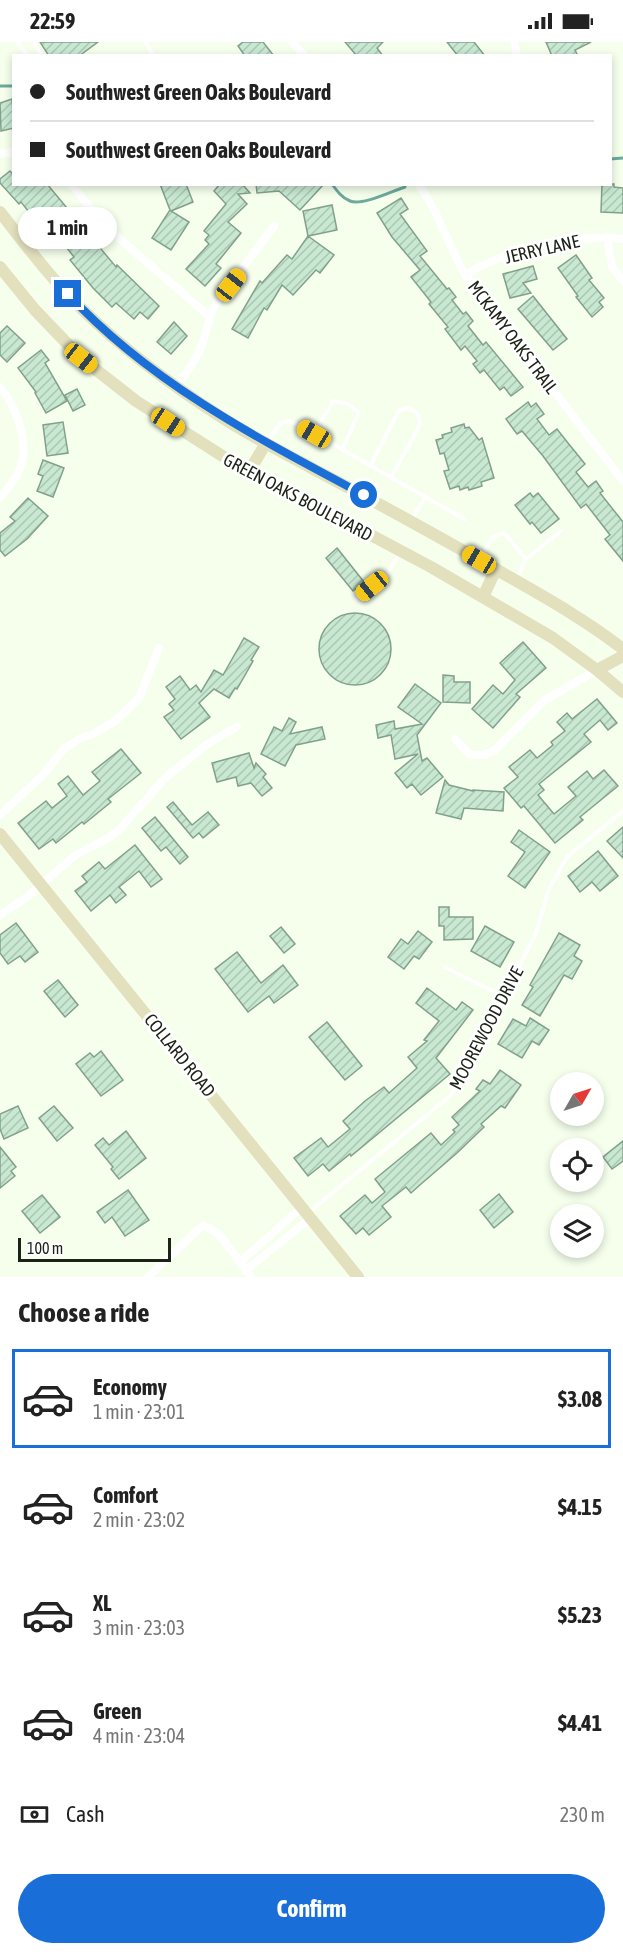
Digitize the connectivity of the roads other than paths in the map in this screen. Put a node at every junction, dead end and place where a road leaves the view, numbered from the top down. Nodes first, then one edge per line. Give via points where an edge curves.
1 (17, 42) edge
2 (292, 42) edge
3 (26, 54) edge
4 (302, 54) edge
5 (74, 186) edge
6 (420, 186) edge
7 (0, 212) edge
8 (274, 226) dead end
9 (607, 237) junction
10 (623, 238) edge
11 (0, 267) edge
12 (465, 275) junction
13 (623, 281) edge
14 (209, 316) junction
15 (176, 386) junction
16 (0, 387) edge
17 (314, 434) junction
18 (266, 443) junction
19 (342, 450) junction
20 (370, 466) junction
21 (250, 470) junction
22 (392, 478) junction
23 (623, 481) edge
24 (425, 497) junction
25 (0, 498) edge
26 (465, 519) dead end
27 (411, 521) junction
28 (561, 531) dead end
29 (400, 552) junction
30 (479, 560) junction
31 (526, 560) junction
32 (496, 569) junction
33 (516, 580) junction
34 (483, 597) junction
35 (356, 599) dead end
36 (159, 648) dead end
37 (623, 649) edge
38 (623, 656) edge
39 (597, 670) junction
40 (623, 692) edge
41 (237, 727) dead end
42 (454, 739) dead end
43 (623, 811) edge
44 (0, 816) edge
45 (0, 834) edge
46 (41, 885) junction
47 (0, 915) edge
48 (444, 967) dead end
49 (503, 996) junction
50 (307, 1213) junction
51 (240, 1262) junction
52 (249, 1274) edge
53 (148, 1277) edge
54 (358, 1277) edge

1 - 3 lane
2 - 4 street
5 - 14 street via 106,227
6 - 12 street, MCKAMY OAKS TRAIL via 441,221
7 - 15 main road via 82,308
8 - 14 street
9 - 10 street, JERRY LANE
9 - 12 street, JERRY LANE via 534,247 485,263
9 - 13 street via 612,267
11 - 21 main road, GREEN OAKS BOULEVARD via 34,310 81,358 136,401
12 - 23 street, MCKAMY OAKS TRAIL
14 - 15 street via 195,361
15 - 18 main road
16 - 25 street via 18,417 23,447 22,463
17 - 18 lane via 289,421 281,423
17 - 19 lane
17 - 19 lane via 333,401 348,404 358,415
18 - 21 main road
18 - 27 main road
19 - 20 lane
20 - 22 lane
20 - 22 lane via 398,412 402,408 417,412 420,425
21 - 29 main road, GREEN OAKS BOULEVARD
22 - 24 lane
24 - 26 lane
24 - 27 lane
27 - 30 main road
28 - 31 lane
29 - 34 main road, GREEN OAKS BOULEVARD
29 - 35 lane via 388,573
30 - 31 lane via 493,537 502,533
30 - 32 main road
31 - 33 lane
32 - 33 main road
32 - 34 main road
33 - 37 main road
34 - 39 main road, GREEN OAKS BOULEVARD via 553,638
36 - 44 street via 139,698 115,721 63,750
38 - 39 main road
39 - 40 main road, GREEN OAKS BOULEVARD
39 - 42 street via 545,700 495,750 470,755
41 - 46 street via 209,743 165,778 120,829 74,856
43 - 49 lane, MOOREWOOD DRIVE via 567,857 549,889 536,933
45 - 46 main road, COLLARD ROAD
46 - 47 street
46 - 50 main road, COLLARD ROAD
48 - 49 lane
49 - 50 lane, MOOREWOOD DRIVE via 450,1096
50 - 51 street
50 - 52 street
50 - 54 main road, COLLARD ROAD
51 - 52 street
51 - 53 street via 219,1234 203,1225

